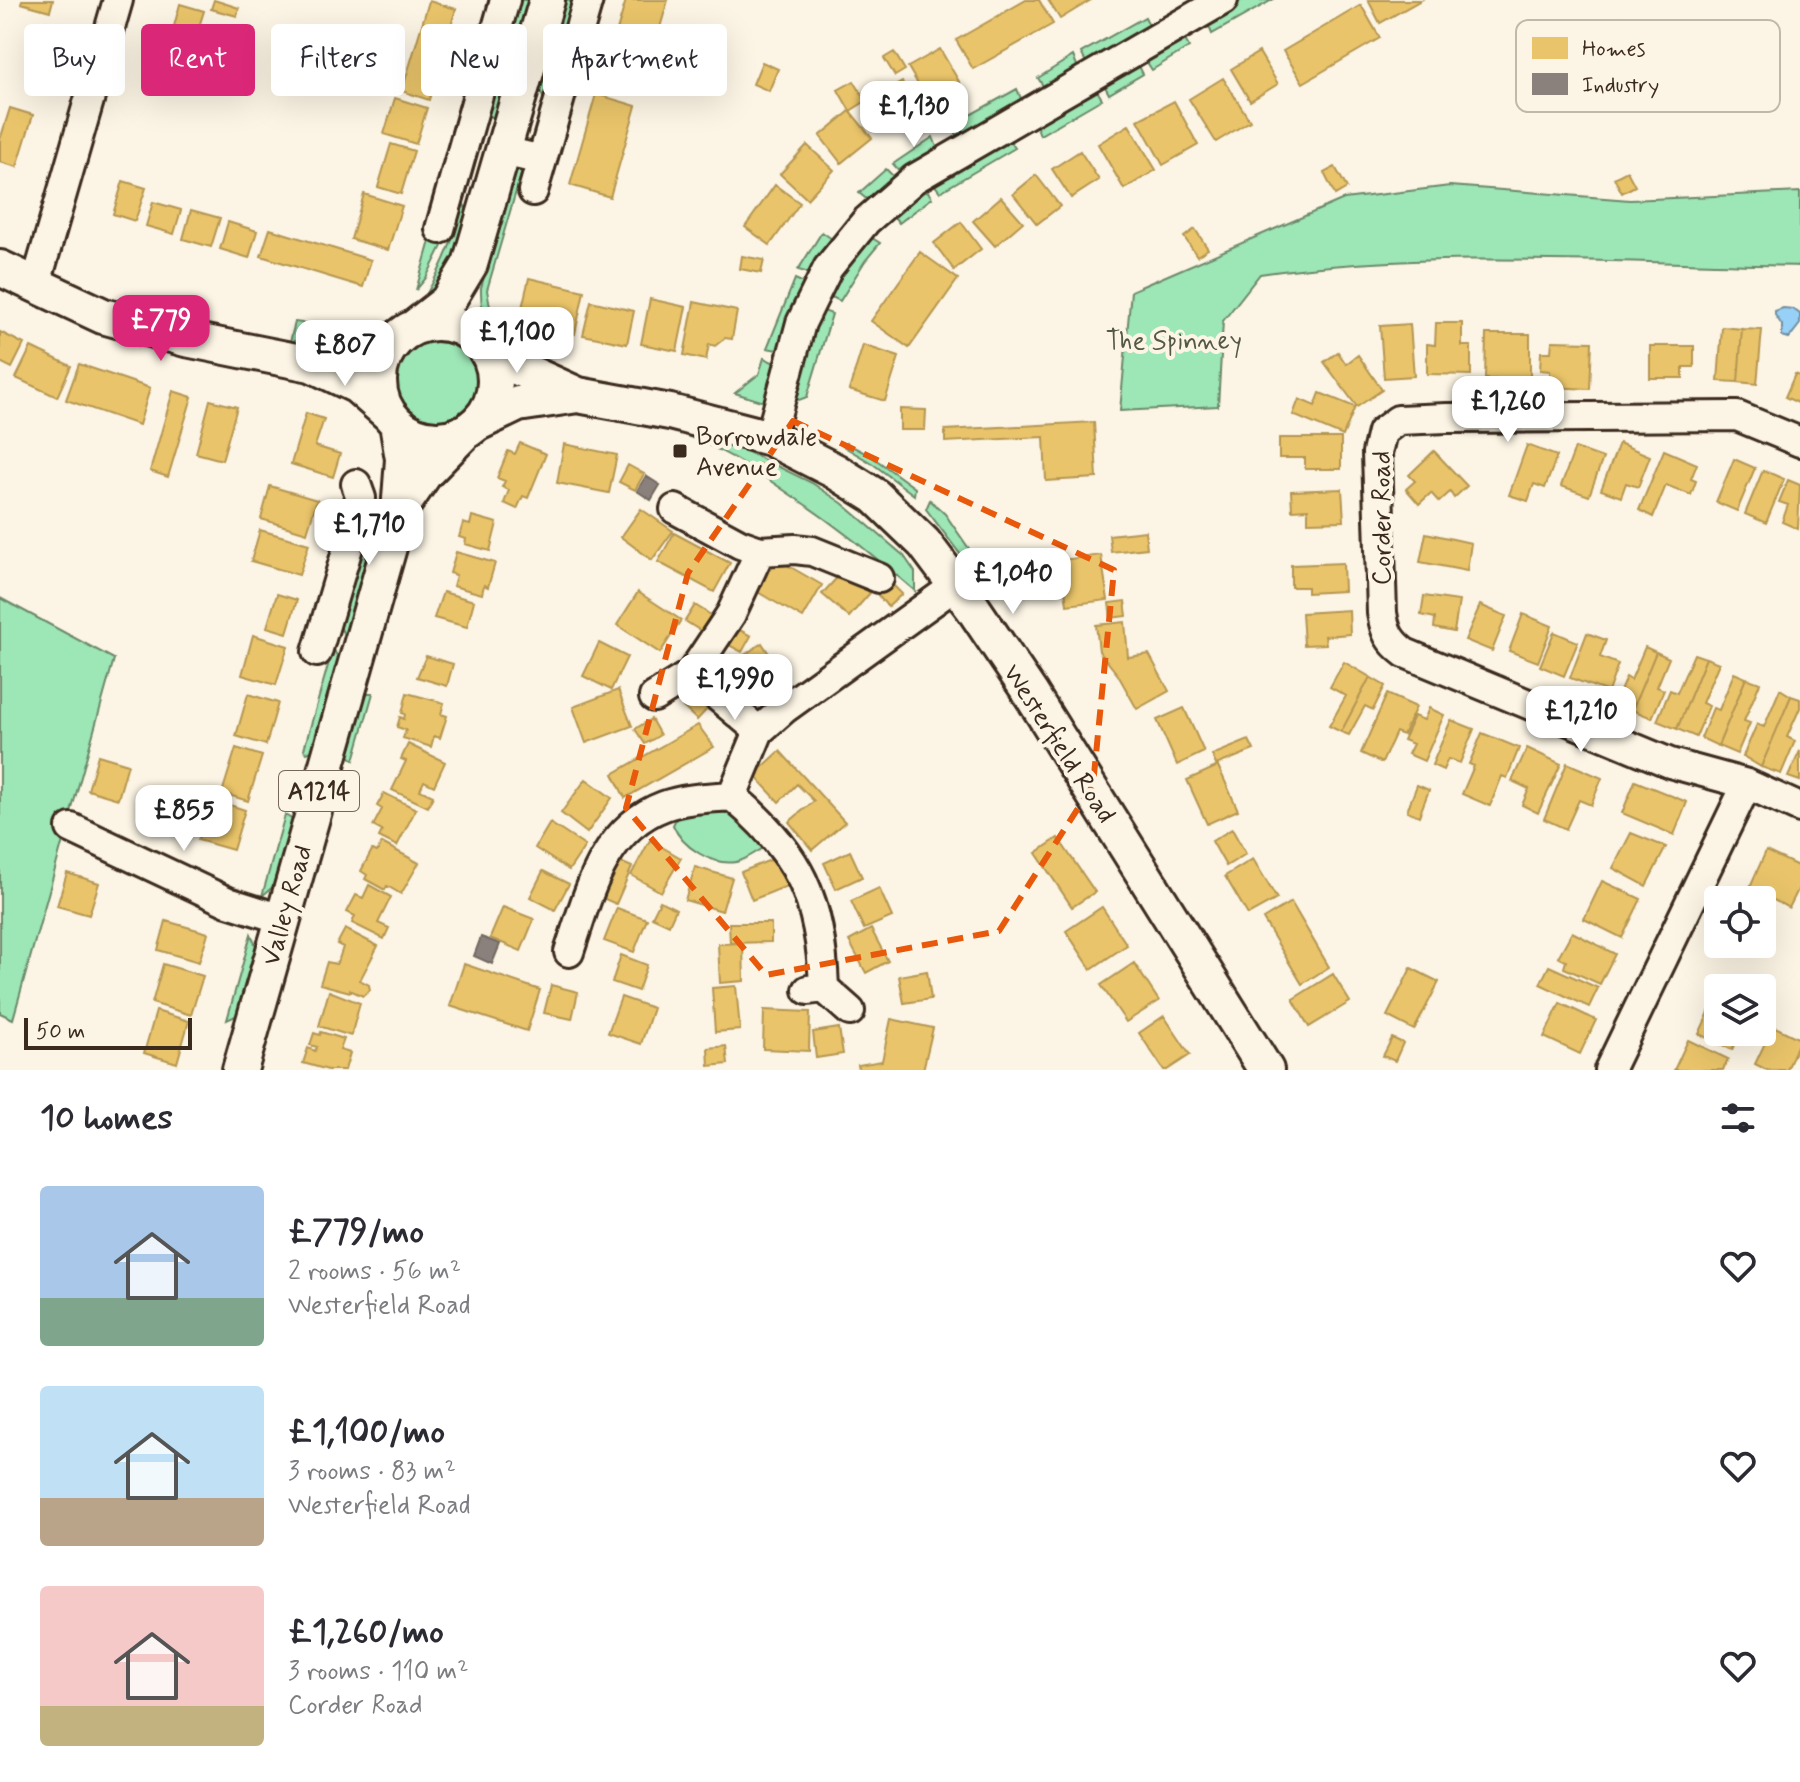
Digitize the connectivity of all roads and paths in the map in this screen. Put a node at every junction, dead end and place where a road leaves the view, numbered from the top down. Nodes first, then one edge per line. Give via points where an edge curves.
1 (118, 0) edge
2 (505, 0) edge
3 (547, 0) edge
4 (588, 0) edge
5 (1223, 0) edge
6 (503, 151) junction
7 (542, 160) junction
8 (451, 189) junction
9 (533, 191) dead end
10 (490, 198) junction
11 (440, 229) dead end
12 (470, 264) junction
13 (0, 268) edge
14 (35, 287) junction
15 (407, 332) junction
16 (484, 348) junction
17 (311, 364) junction
18 (578, 395) junction
19 (394, 419) junction
20 (471, 428) junction
21 (770, 438) junction
22 (1800, 442) edge
23 (356, 484) dead end
24 (675, 509) dead end
25 (355, 521) junction
26 (396, 523) junction
27 (760, 551) junction
28 (879, 578) dead end
29 (956, 585) junction
30 (359, 649) junction
31 (691, 674) junction
32 (654, 697) dead end
33 (759, 731) junction
34 (1747, 784) junction
35 (732, 796) junction
36 (1800, 808) edge
37 (71, 828) dead end
38 (282, 919) junction
39 (568, 956) dead end
40 (850, 1011) dead end
41 (240, 1070) edge
42 (1266, 1070) edge
43 (1609, 1070) edge

1 - 14 street
2 - 8 street
3 - 6 main road
4 - 7 street
5 - 21 street via 889,198 845,245 814,292 791,354
6 - 7 street
6 - 10 main road
7 - 9 street
8 - 10 street
8 - 11 street
10 - 12 main road
12 - 15 main road via 447,302
12 - 16 main road via 468,308
13 - 14 main road
14 - 17 main road via 143,328
15 - 16 main road via 434,323 453,325
15 - 17 main road via 348,358
15 - 19 main road via 387,351 380,375 382,400
16 - 18 main road, Westerfield Road
16 - 20 main road via 495,373 494,392 488,410
17 - 19 main road via 357,386
18 - 20 main road, Westerfield Road via 518,404
18 - 21 main road, Westerfield Road
19 - 20 main road via 412,434 430,439
19 - 26 main road, Valley Road / A1214 via 403,459
20 - 26 main road, Valley Road / A1214 via 425,473
21 - 29 main road, Westerfield Road via 875,496 924,543
22 - 34 street, Corder Road via 1737,416 1398,420 1382,432 1377,453 1382,613 1393,644 1670,763
23 - 25 street via 361,498
24 - 27 street
25 - 26 street
25 - 30 street via 319,644
26 - 30 main road, Valley Road / A1214
27 - 28 street via 812,551
27 - 31 street via 731,614
29 - 33 street
29 - 42 main road, Westerfield Road via 1031,694
30 - 38 main road, Valley Road / A1214
31 - 32 street
31 - 33 street
33 - 35 street
34 - 36 street
34 - 43 street
35 - 39 street via 668,805 624,832 598,870
35 - 40 street via 783,845 804,882 818,929 816,989
37 - 38 street via 228,902
38 - 41 main road, Valley Road / A1214

